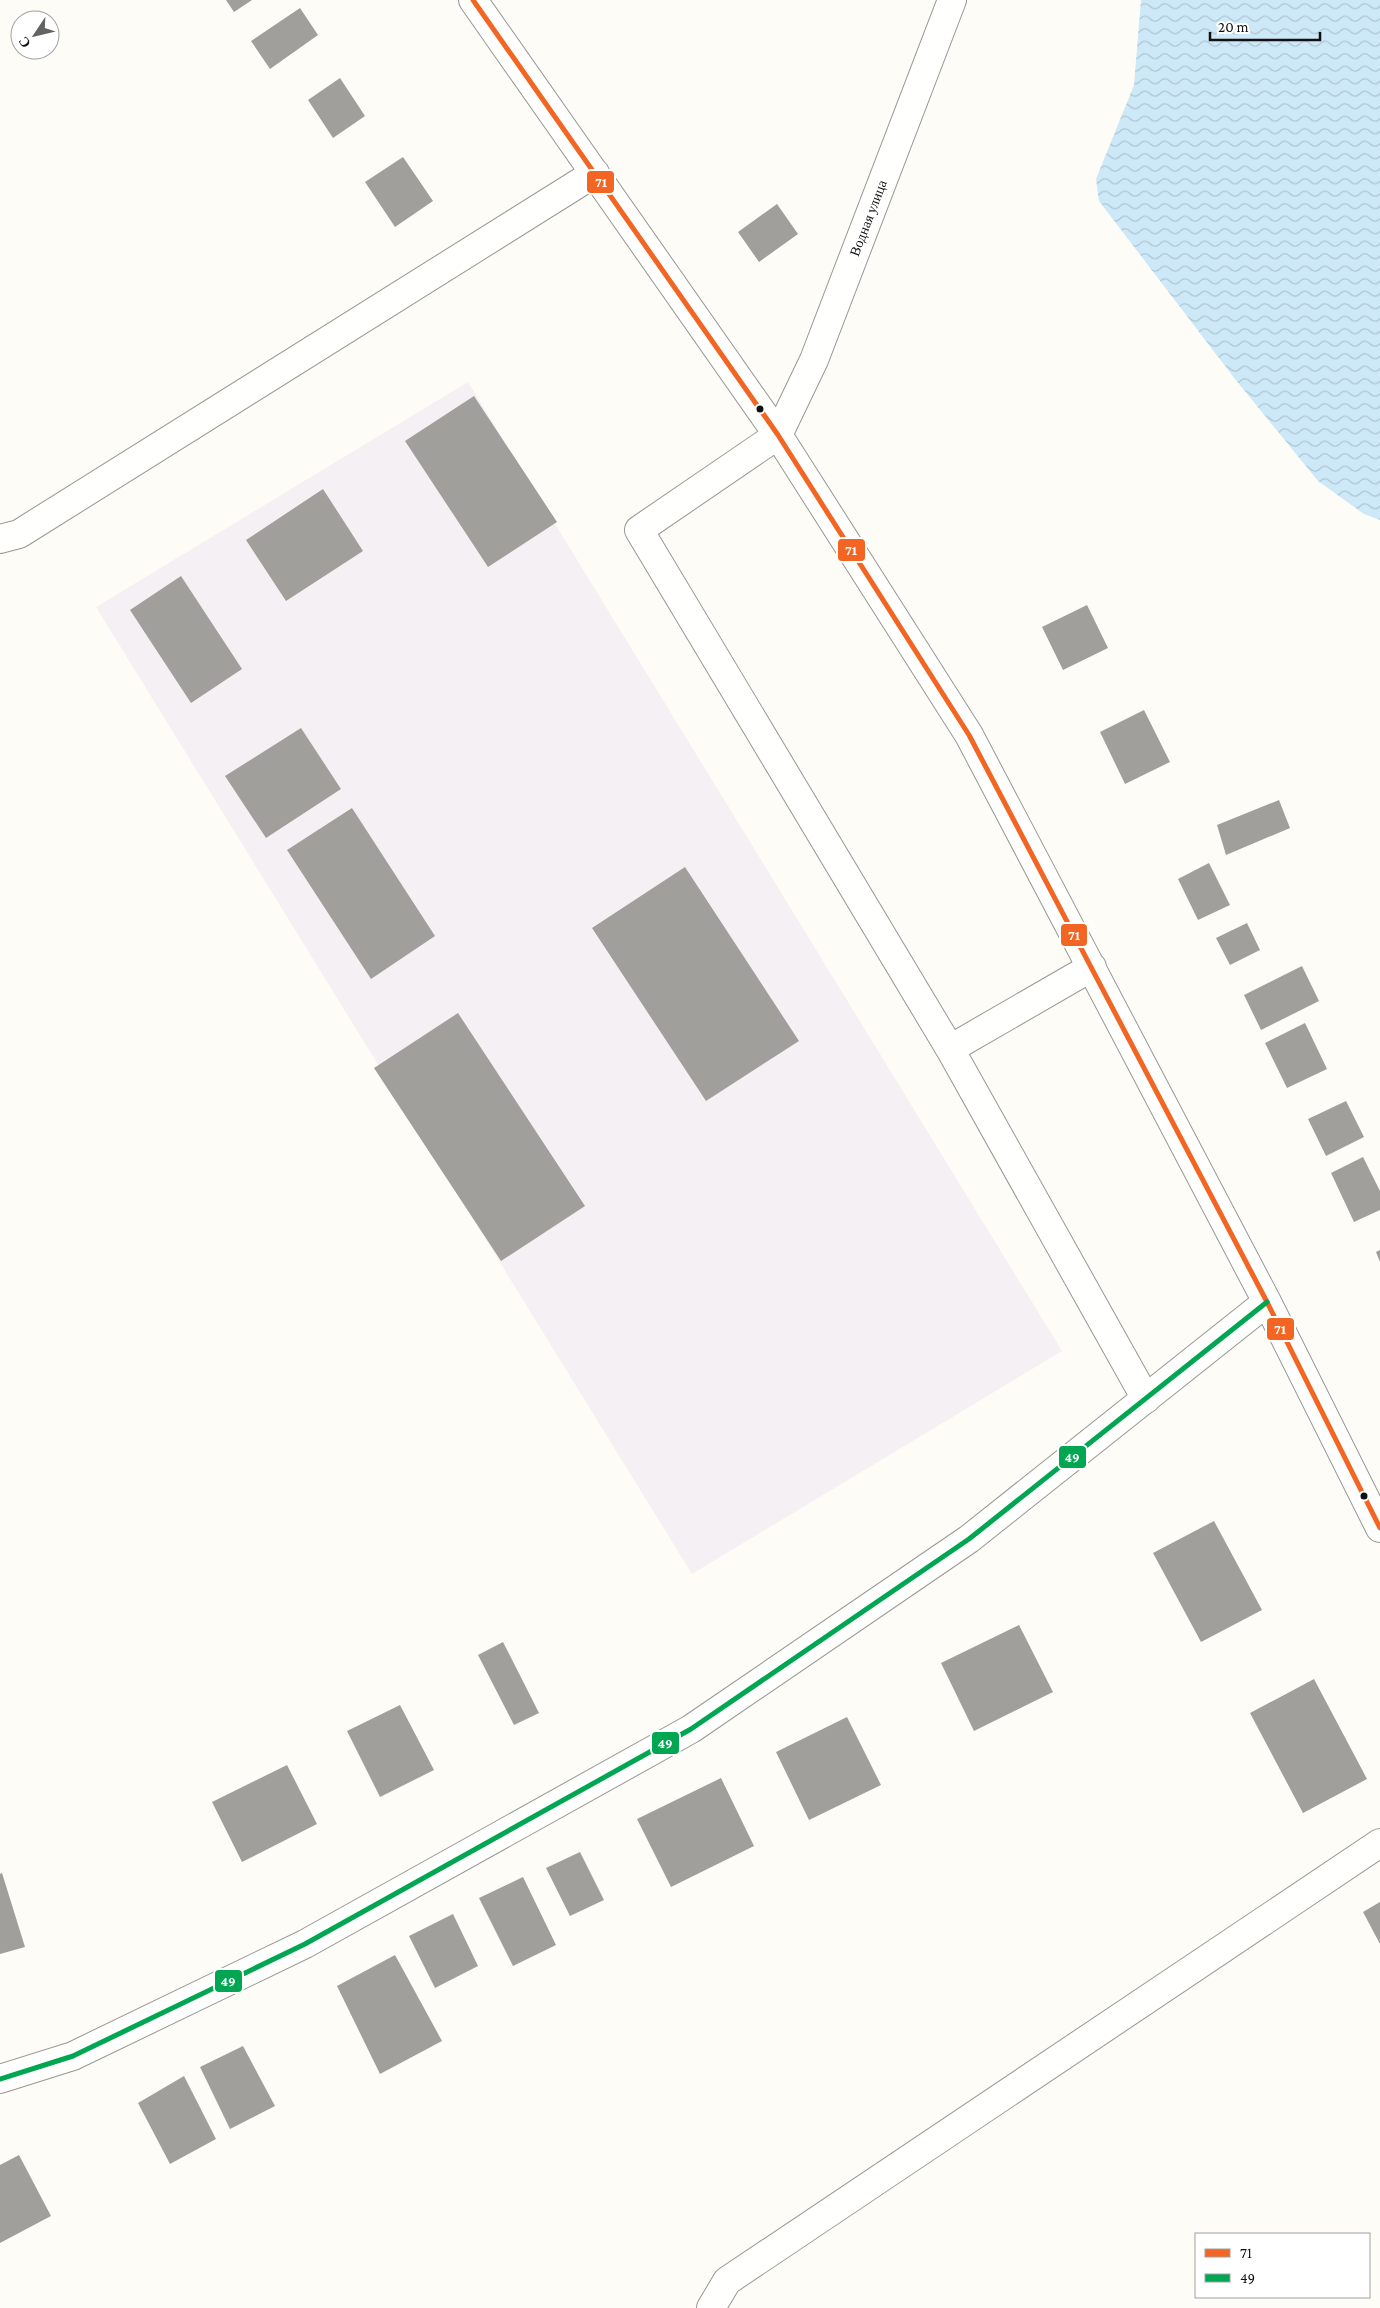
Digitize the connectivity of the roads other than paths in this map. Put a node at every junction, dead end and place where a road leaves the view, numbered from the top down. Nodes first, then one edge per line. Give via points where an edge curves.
1 (473, 0) edge
2 (952, 0) edge
3 (594, 174) junction
4 (778, 435) junction
5 (0, 539) edge
6 (1092, 967) junction
7 (950, 1049) junction
8 (1267, 1302) junction
9 (1146, 1399) junction
10 (1380, 1528) edge
11 (1380, 1843) edge
12 (0, 2079) edge
13 (711, 2308) edge

1 - 3 street
2 - 4 street, Водная улица via 814,360
3 - 4 street
3 - 5 street via 19,534
4 - 6 street via 969,735
4 - 7 street via 639,530
6 - 7 street
6 - 8 street
7 - 9 street
8 - 9 street
8 - 10 street
9 - 12 street via 969,1539 691,1729 306,1944 74,2056
11 - 13 street via 728,2281

